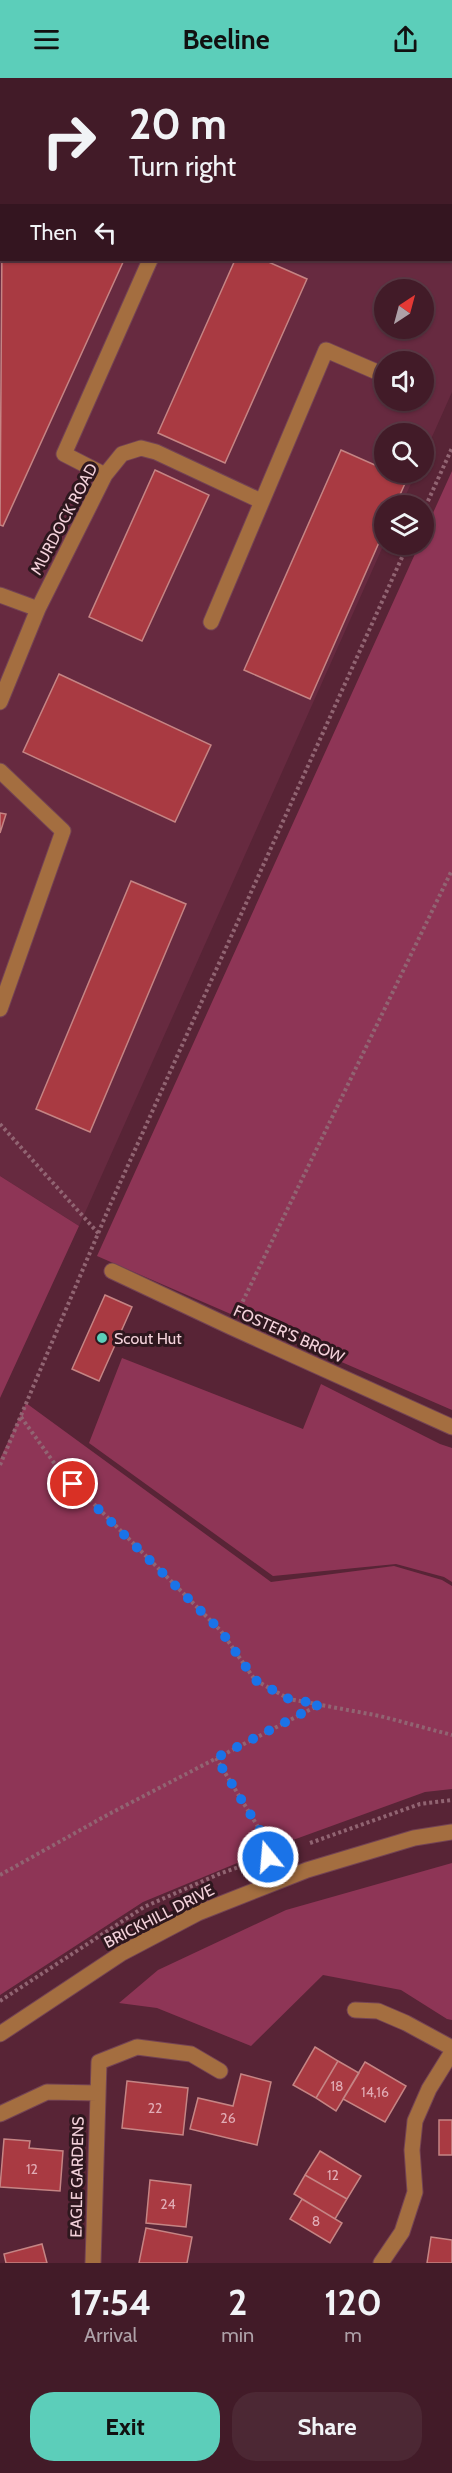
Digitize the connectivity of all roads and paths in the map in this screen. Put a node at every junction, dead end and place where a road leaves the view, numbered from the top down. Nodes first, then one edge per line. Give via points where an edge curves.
1 (150, 261) edge
2 (374, 371) edge
3 (452, 448) edge
4 (105, 475) junction
5 (431, 495) edge
6 (261, 501) junction
7 (403, 555) edge
8 (0, 595) edge
9 (38, 609) junction
10 (212, 622) dead end
11 (0, 702) edge
12 (0, 771) edge
13 (452, 870) edge
14 (0, 1009) edge
15 (0, 1124) edge
16 (99, 1234) junction
17 (112, 1271) dead end
18 (231, 1327) junction
19 (21, 1416) junction
20 (452, 1427) edge
21 (0, 1465) edge
22 (320, 1704) junction
23 (452, 1735) edge
24 (216, 1758) junction
25 (452, 1832) edge
26 (268, 1857) dead end
27 (0, 1875) edge
28 (355, 2010) dead end
29 (0, 2034) edge
30 (452, 2050) edge
31 (220, 2071) dead end
32 (97, 2092) junction
33 (0, 2114) edge
34 (93, 2263) edge
35 (381, 2263) edge

1 - 4 street via 64,454
2 - 6 street via 326,350
3 - 5 path
4 - 6 street, MURDOCK ROAD via 122,454 141,448
4 - 9 street, MURDOCK ROAD
6 - 10 street
7 - 16 path
8 - 9 street
9 - 11 street, MURDOCK ROAD
12 - 14 street via 63,831
13 - 18 path
15 - 16 path
16 - 19 path
17 - 18 street, FOSTER'S BROW
18 - 20 street, FOSTER'S BROW
19 - 21 path
19 - 22 path via 57,1467 221,1631 255,1680 289,1699
22 - 23 path
22 - 24 path
24 - 26 path via 263,1835
24 - 27 path
25 - 29 street, BRICKHILL DRIVE via 414,1838 307,1870 198,1913 122,1953
28 - 30 street via 378,2011
30 - 35 street via 415,2121 415,2192 402,2232
31 - 32 street, EAGLE GARDENS via 191,2054 137,2047 99,2062
32 - 33 street, EAGLE GARDENS via 47,2092
32 - 34 street, EAGLE GARDENS

